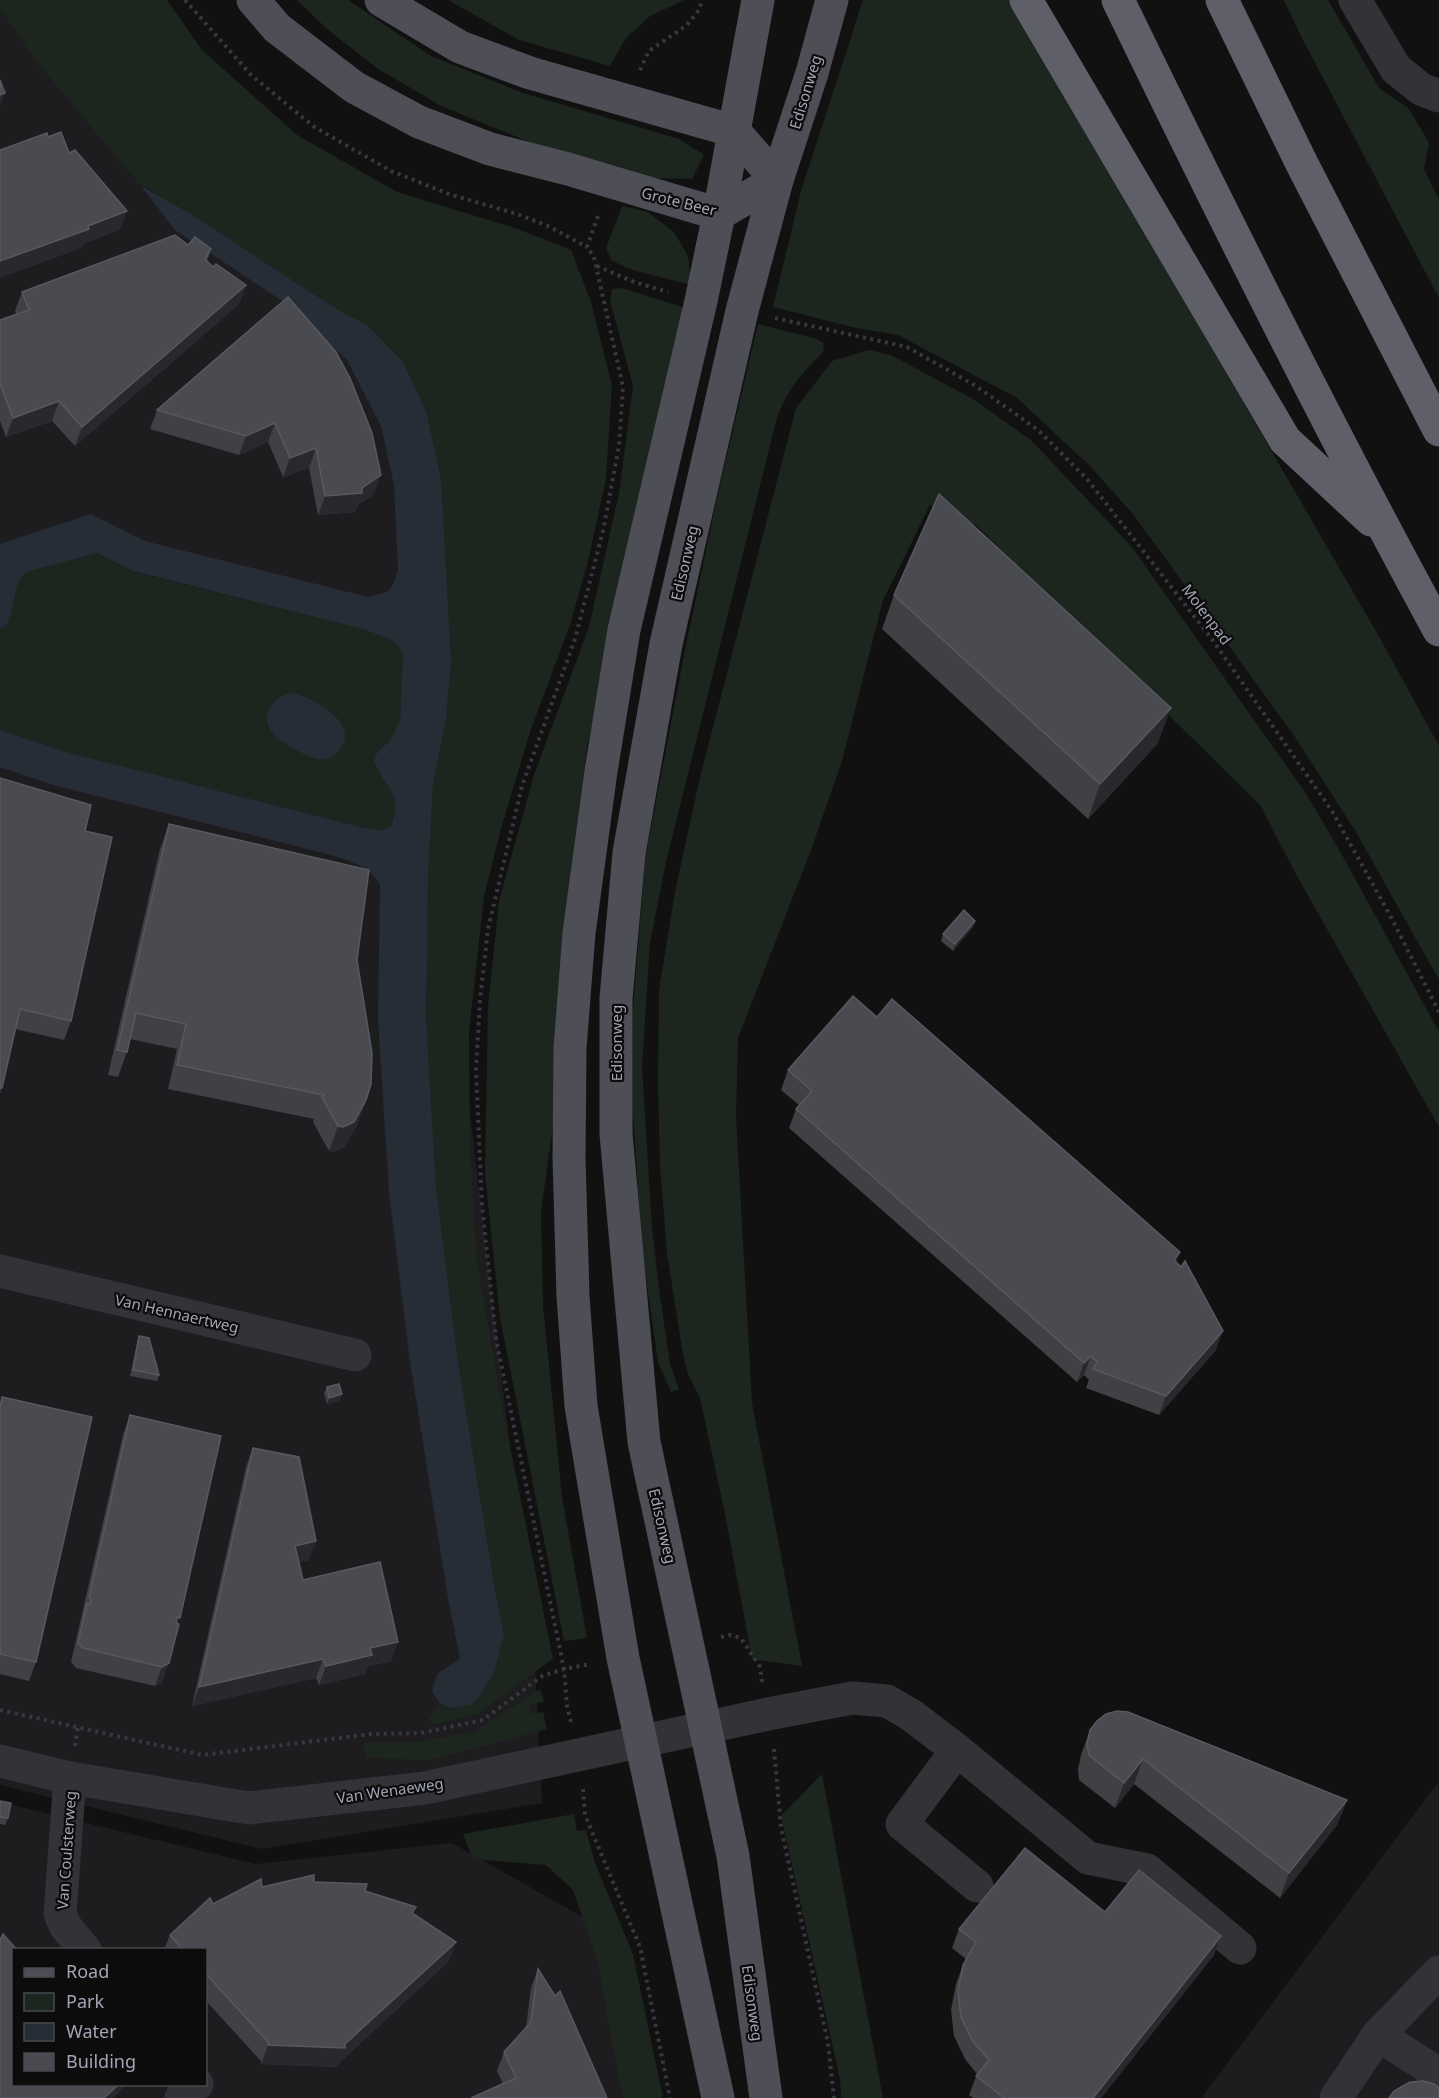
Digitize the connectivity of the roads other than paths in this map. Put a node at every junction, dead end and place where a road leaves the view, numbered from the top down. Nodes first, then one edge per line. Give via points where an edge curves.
1 (253, 0) edge
2 (381, 0) edge
3 (758, 0) edge
4 (831, 0) edge
5 (1026, 0) edge
6 (1118, 0) edge
7 (1222, 0) edge
8 (1355, 0) edge
9 (1430, 92) edge
10 (1439, 122) edge
11 (734, 131) junction
12 (777, 180) junction
13 (719, 214) junction
14 (1439, 430) edge
15 (1387, 535) junction
16 (1439, 630) edge
17 (0, 1270) edge
18 (355, 1355) dead end
19 (707, 1727) junction
20 (640, 1741) junction
21 (957, 1750) junction
22 (0, 1761) edge
23 (70, 1778) junction
24 (977, 1886) dead end
25 (84, 1948) edge
26 (1240, 1948) dead end
27 (1439, 1972) edge
28 (1378, 2035) junction
29 (1439, 2074) edge
30 (195, 2086) edge
31 (205, 2086) edge
32 (181, 2098) edge
33 (217, 2098) edge
34 (718, 2098) edge
35 (766, 2098) edge
36 (1336, 2098) edge

1 - 13 main road, Grote Beer via 277,28 354,87 419,122 490,149
2 - 11 main road via 460,47 530,73
3 - 11 main road
4 - 12 main road, Edisonweg
5 - 15 highway via 1285,440
6 - 15 highway
7 - 14 highway
8 - 9 street via 1396,69
9 - 10 street
11 - 12 main road
11 - 13 main road
12 - 13 main road, Grote Beer
12 - 19 main road, Edisonweg via 731,352 666,644 629,853 616,998 616,1134 644,1442
13 - 20 main road via 624,630 579,933 570,1048 568,1158 581,1406 613,1607
15 - 16 highway
17 - 18 street, Van Hennaertweg
19 - 20 street, Van Wenaeweg
19 - 21 street, Van Wenaeweg via 852,1698 887,1701
19 - 35 main road, Edisonweg via 733,1856
20 - 23 street, Van Wenaeweg via 425,1788 249,1808
20 - 34 main road
21 - 24 street via 902,1824
21 - 26 street, Van Wenaeweg via 1088,1858 1147,1870
22 - 23 street, Van Wenaeweg
23 - 25 street, Van Coulsterweg via 60,1914
27 - 28 street
28 - 29 street
28 - 36 street
30 - 32 street
31 - 33 street

